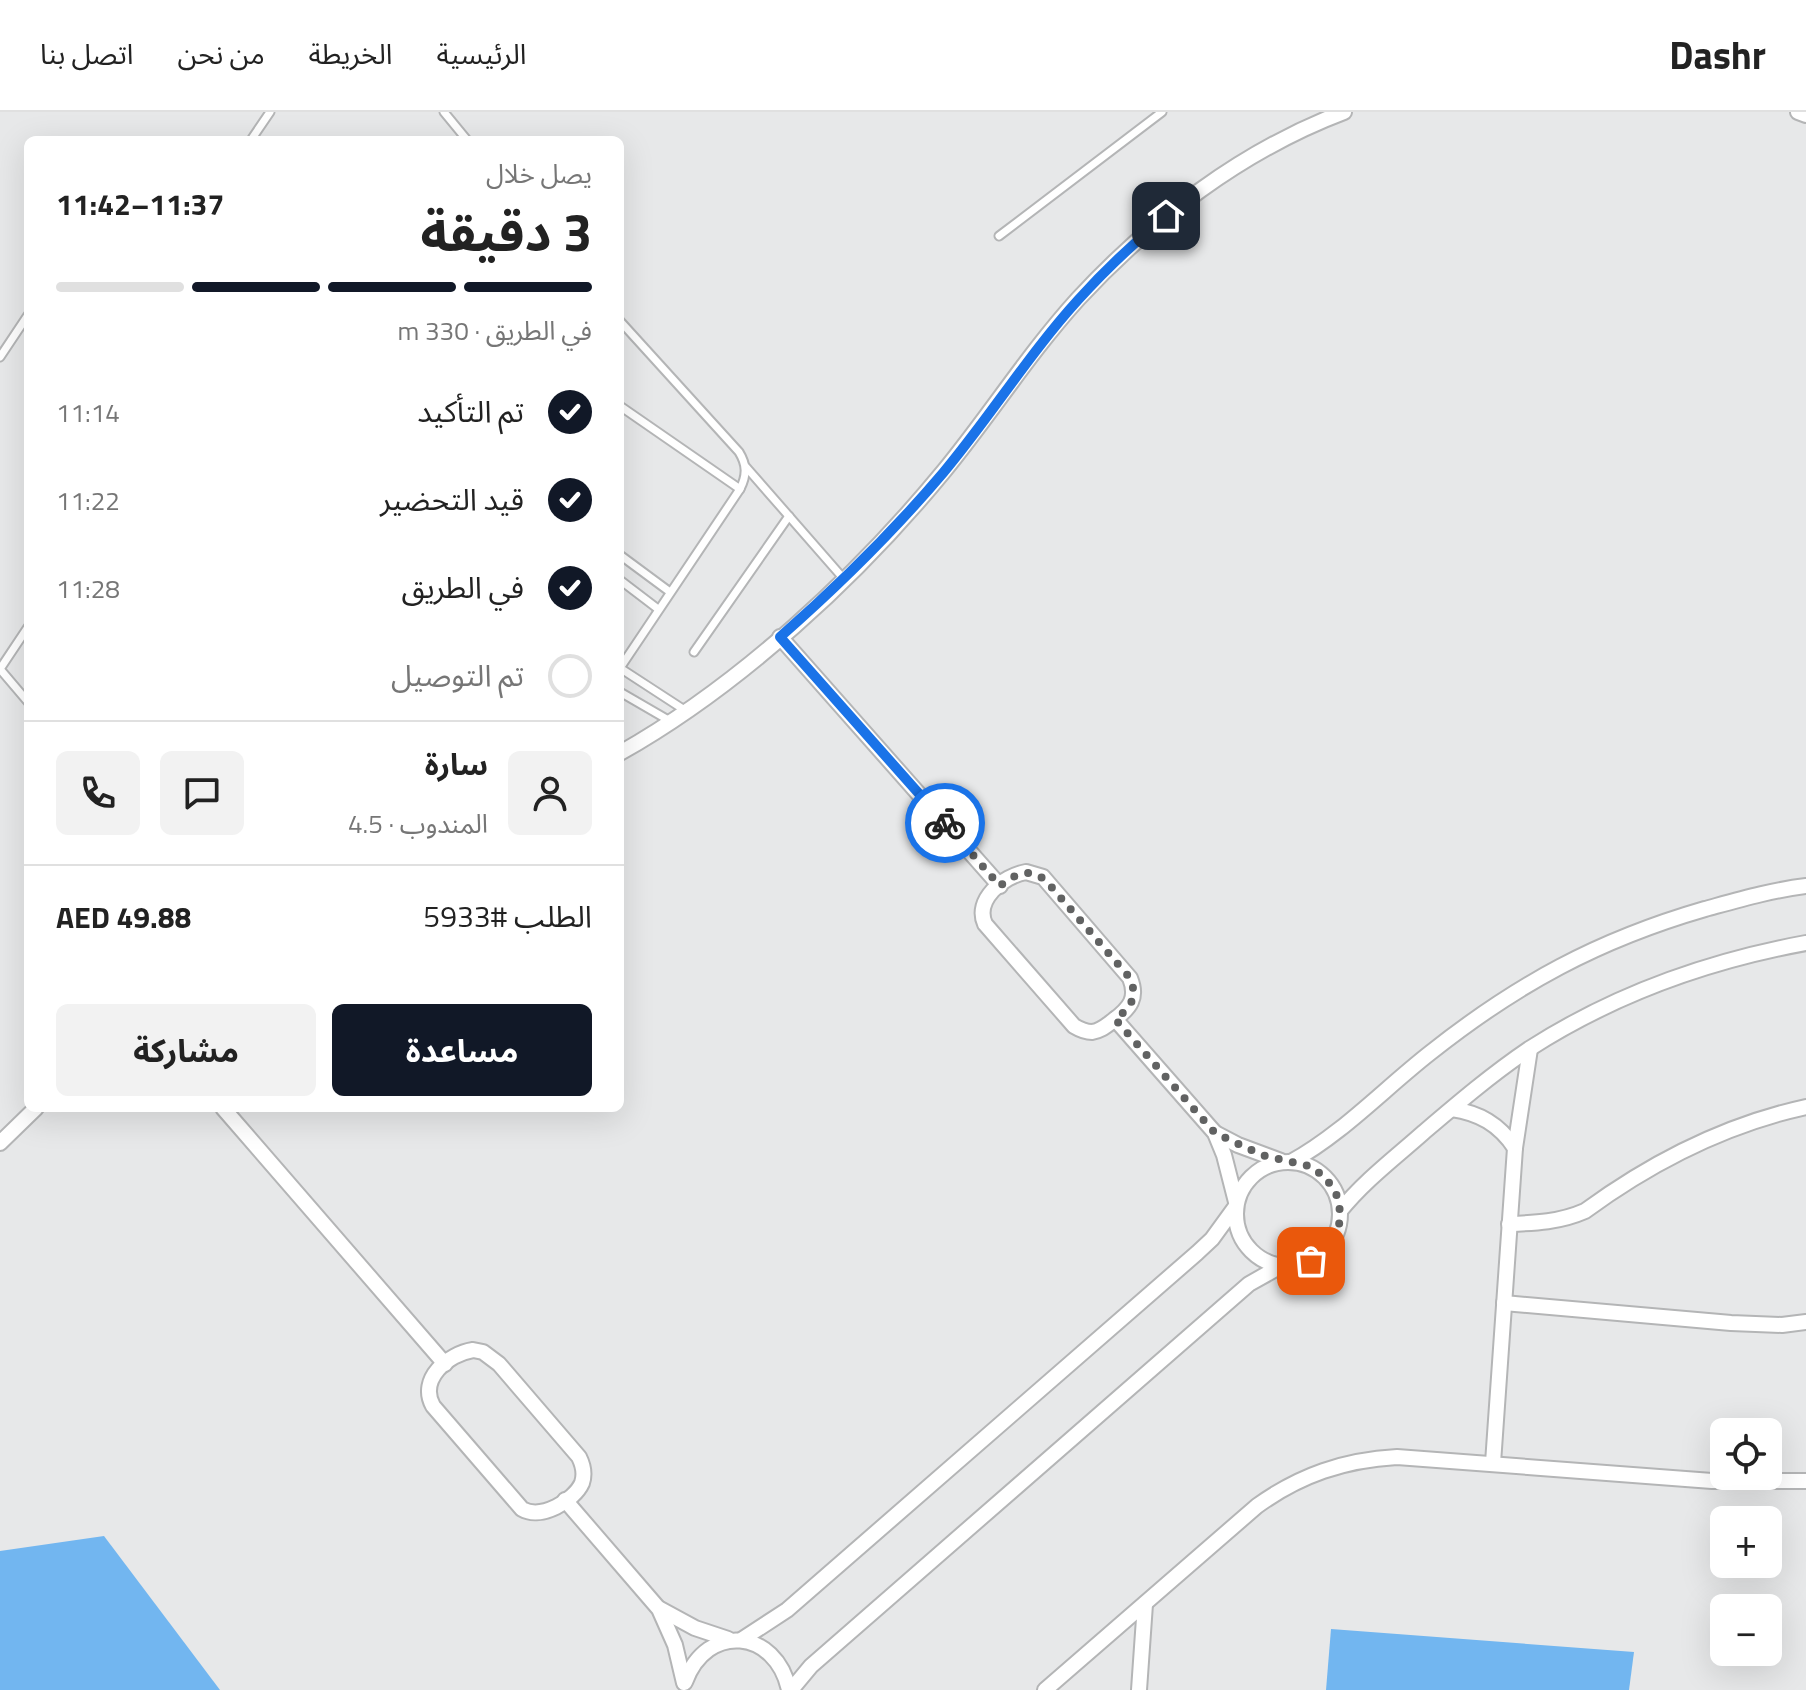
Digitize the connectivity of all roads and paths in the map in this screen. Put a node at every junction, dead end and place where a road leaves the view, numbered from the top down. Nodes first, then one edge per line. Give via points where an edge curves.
1 (270, 112) edge
2 (444, 112) edge
3 (1162, 112) edge
4 (1344, 112) edge
5 (1798, 112) edge
6 (1806, 115) edge
7 (254, 136) edge
8 (463, 136) edge
9 (999, 236) dead end
10 (24, 321) edge
11 (624, 325) edge
12 (0, 357) edge
13 (624, 409) edge
14 (746, 467) junction
15 (740, 489) junction
16 (789, 516) junction
17 (624, 558) edge
18 (843, 578) junction
19 (624, 583) edge
20 (670, 592) junction
21 (658, 609) junction
22 (24, 633) edge
23 (780, 637) junction
24 (694, 652) dead end
25 (624, 662) edge
26 (624, 671) edge
27 (624, 694) edge
28 (24, 697) edge
29 (686, 711) junction
30 (671, 722) junction
31 (624, 751) edge
32 (1000, 886) junction
33 (1806, 886) edge
34 (1806, 943) edge
35 (1115, 1019) junction
36 (1530, 1049) junction
37 (1806, 1107) edge
38 (1452, 1109) junction
39 (32, 1112) edge
40 (226, 1112) edge
41 (1215, 1133) junction
42 (0, 1143) edge
43 (1515, 1148) junction
44 (1288, 1162) junction
45 (1236, 1204) junction
46 (1340, 1211) junction
47 (1509, 1224) junction
48 (1281, 1266) junction
49 (1504, 1303) junction
50 (1806, 1322) edge
51 (445, 1364) junction
52 (1493, 1463) junction
53 (1806, 1481) edge
54 (565, 1500) junction
55 (1145, 1604) junction
56 (659, 1609) junction
57 (736, 1640) junction
58 (684, 1688) edge
59 (790, 1690) edge
60 (1045, 1690) edge
61 (1139, 1690) edge

1 - 7 lane
2 - 8 lane
3 - 9 lane
4 - 18 street via 1240,165 1132,245 1059,322 943,473
5 - 6 street
10 - 12 lane
11 - 14 lane via 739,452
13 - 15 lane
14 - 15 lane
14 - 16 lane
15 - 20 lane
16 - 18 lane
16 - 24 lane
17 - 20 lane
18 - 23 street
19 - 21 lane
20 - 21 lane
21 - 25 lane
22 - 28 lane via 0,669
23 - 29 street
23 - 32 street
26 - 29 lane
27 - 30 lane
29 - 30 street
30 - 31 street
32 - 35 street via 984,901 981,917 1067,1020 1093,1032
32 - 35 street via 1017,873 1043,877 1130,978 1134,994 1128,1010
33 - 44 street via 1668,920 1541,975 1482,1012 1321,1144
34 - 36 street via 1690,972 1635,993
35 - 41 street
36 - 38 street
36 - 43 street
37 - 47 street via 1695,1143 1573,1216
38 - 43 street via 1488,1120
38 - 46 street
39 - 42 street
40 - 51 street
41 - 44 street
41 - 45 street
43 - 47 street
44 - 45 street via 1254,1174
44 - 46 street via 1309,1166 1325,1177
45 - 48 street via 1237,1227 1246,1246
45 - 57 street via 1197,1253 787,1610
46 - 48 street via 1339,1226 1324,1252 1297,1266
47 - 49 street
48 - 59 street via 1235,1296 811,1666
49 - 50 street via 1731,1323
49 - 52 street
51 - 54 street via 427,1387 433,1406 522,1509 545,1513
51 - 54 street via 473,1350 499,1364 579,1457 582,1483
52 - 53 street via 1712,1481
52 - 55 street via 1375,1458 1313,1474 1257,1506
54 - 56 street
55 - 60 street
55 - 61 street
56 - 57 street via 695,1628
56 - 58 street via 675,1645
57 - 58 street via 701,1653
57 - 59 street via 759,1645 775,1657

